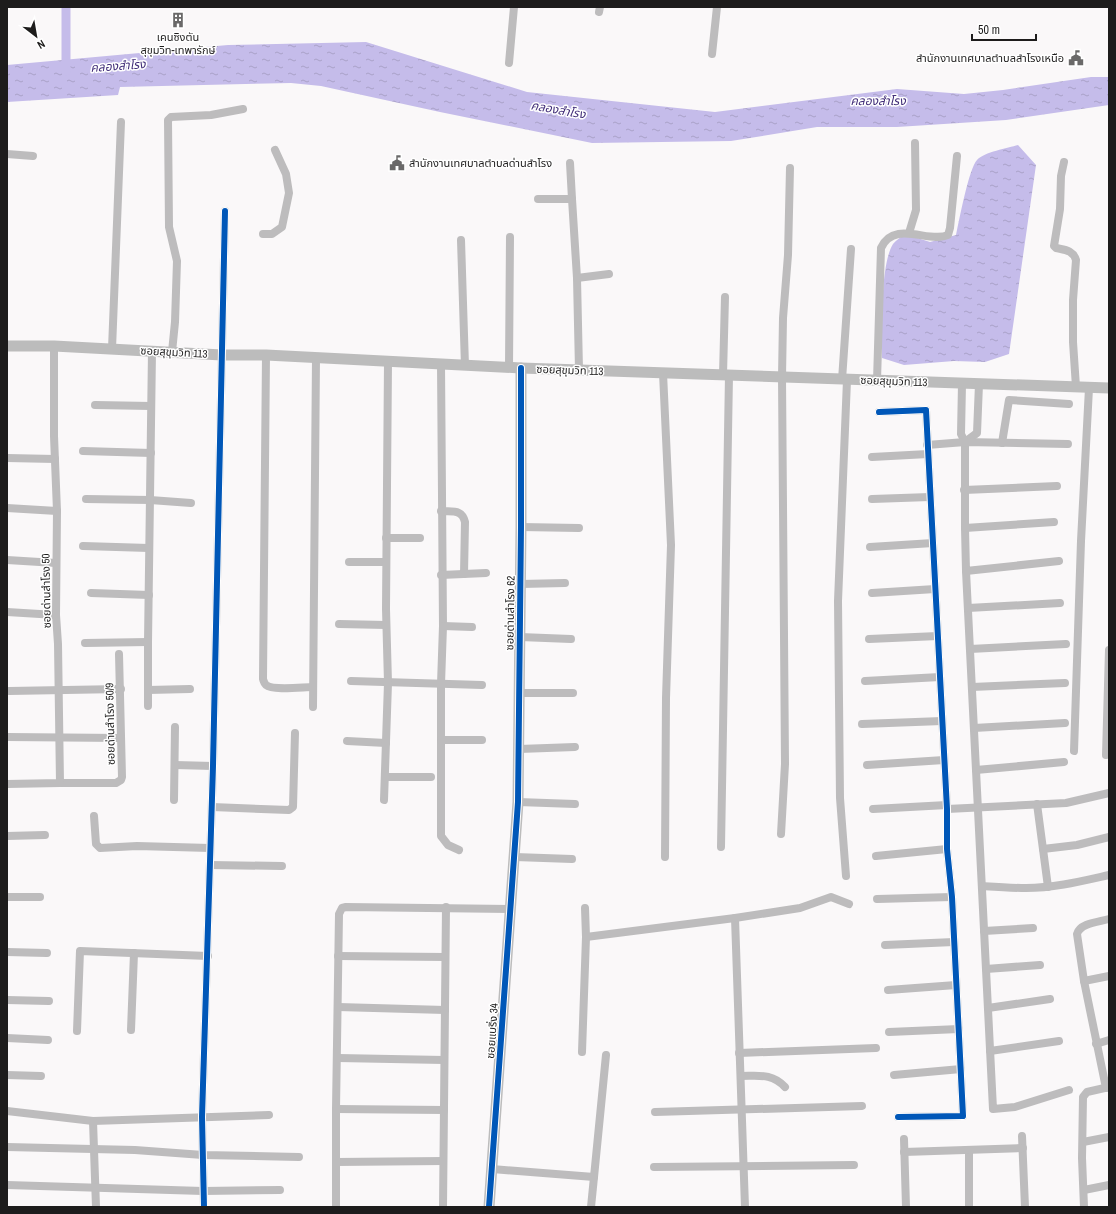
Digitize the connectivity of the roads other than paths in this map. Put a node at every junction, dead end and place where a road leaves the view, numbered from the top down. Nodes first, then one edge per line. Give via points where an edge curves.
1 (514, 7) edge
2 (717, 7) edge
3 (712, 54) dead end
4 (509, 63) dead end
5 (243, 109) dead end
6 (121, 122) dead end
7 (915, 143) dead end
8 (275, 150) dead end
9 (7, 154) edge
10 (33, 156) dead end
11 (957, 156) dead end
12 (1064, 162) dead end
13 (570, 163) dead end
14 (790, 168) dead end
15 (538, 199) dead end
16 (572, 199) junction
17 (225, 211) dead end
18 (909, 233) junction
19 (263, 234) dead end
20 (510, 237) dead end
21 (461, 240) dead end
22 (851, 250) dead end
23 (609, 274) dead end
24 (576, 278) junction
25 (725, 297) dead end
26 (7, 346) edge
27 (54, 346) junction
28 (112, 350) junction
29 (152, 351) junction
30 (172, 352) junction
31 (222, 355) junction
32 (266, 355) junction
33 (316, 358) junction
34 (388, 362) junction
35 (440, 364) junction
36 (465, 366) junction
37 (508, 367) junction
38 (521, 368) junction
39 (578, 370) junction
40 (663, 373) junction
41 (726, 375) junction
42 (782, 377) junction
43 (845, 380) junction
44 (877, 381) junction
45 (962, 384) junction
46 (979, 384) junction
47 (1076, 387) junction
48 (1089, 388) junction
49 (1109, 388) edge
50 (1069, 404) dead end
51 (95, 405) dead end
52 (151, 406) junction
53 (878, 412) dead end
54 (965, 442) junction
55 (1002, 443) junction
56 (1068, 444) dead end
57 (927, 445) junction
58 (83, 451) dead end
59 (151, 454) junction
60 (928, 454) junction
61 (872, 457) dead end
62 (7, 458) edge
63 (55, 459) junction
64 (1057, 486) dead end
65 (964, 490) junction
66 (930, 497) junction
67 (86, 499) dead end
68 (872, 499) dead end
69 (150, 500) junction
70 (191, 503) dead end
71 (7, 508) edge
72 (57, 511) junction
73 (441, 511) junction
74 (1054, 522) dead end
75 (521, 527) junction
76 (579, 528) dead end
77 (965, 528) junction
78 (386, 538) junction
79 (420, 538) dead end
80 (933, 543) junction
81 (83, 546) dead end
82 (870, 547) dead end
83 (149, 548) junction
84 (7, 560) edge
85 (1059, 561) dead end
86 (349, 562) dead end
87 (386, 562) junction
88 (56, 563) junction
89 (966, 572) junction
90 (486, 573) dead end
91 (464, 574) junction
92 (442, 575) junction
93 (565, 583) dead end
94 (521, 584) junction
95 (935, 589) junction
96 (91, 593) dead end
97 (872, 593) dead end
98 (149, 595) junction
99 (1060, 603) dead end
100 (968, 608) junction
101 (7, 612) edge
102 (56, 615) junction
103 (339, 624) dead end
104 (386, 625) junction
105 (443, 626) junction
106 (472, 627) dead end
107 (938, 636) junction
108 (520, 637) junction
109 (572, 639) dead end
110 (869, 639) dead end
111 (148, 642) junction
112 (85, 643) dead end
113 (1066, 644) dead end
114 (970, 649) junction
115 (1109, 650) edge
116 (119, 654) dead end
117 (940, 677) junction
118 (350, 681) dead end
119 (865, 681) dead end
120 (388, 683) junction
121 (1065, 683) dead end
122 (441, 684) junction
123 (482, 685) dead end
124 (313, 687) junction
125 (972, 687) junction
126 (121, 689) junction
127 (190, 689) dead end
128 (59, 690) junction
129 (148, 690) junction
130 (9, 691) dead end
131 (520, 693) junction
132 (573, 693) dead end
133 (148, 706) dead end
134 (313, 707) dead end
135 (942, 721) junction
136 (1065, 723) dead end
137 (862, 724) dead end
138 (175, 727) dead end
139 (974, 728) junction
140 (295, 733) dead end
141 (7, 737) edge
142 (60, 738) junction
143 (121, 738) junction
144 (441, 740) junction
145 (482, 740) dead end
146 (347, 741) dead end
147 (386, 743) junction
148 (575, 747) dead end
149 (519, 749) junction
150 (1074, 751) dead end
151 (1106, 755) dead end
152 (944, 760) junction
153 (1064, 762) dead end
154 (175, 765) junction
155 (867, 765) dead end
156 (213, 766) junction
157 (976, 770) junction
158 (385, 777) junction
159 (431, 777) dead end
160 (60, 783) junction
161 (7, 784) edge
162 (1109, 793) edge
163 (174, 800) dead end
164 (384, 800) dead end
165 (518, 802) junction
166 (575, 804) dead end
167 (1037, 804) junction
168 (212, 807) junction
169 (947, 807) junction
170 (978, 808) junction
171 (873, 809) dead end
172 (94, 816) dead end
173 (781, 834) dead end
174 (45, 835) dead end
175 (7, 836) edge
176 (1109, 837) edge
177 (721, 847) dead end
178 (210, 848) junction
179 (1043, 849) junction
180 (459, 850) dead end
181 (948, 850) junction
182 (876, 856) dead end
183 (515, 857) junction
184 (665, 857) dead end
185 (572, 859) dead end
186 (210, 865) junction
187 (282, 866) dead end
188 (1109, 875) edge
189 (846, 876) dead end
190 (982, 886) junction
191 (1048, 887) junction
192 (7, 897) edge
193 (40, 897) dead end
194 (952, 897) junction
195 (877, 900) dead end
196 (849, 904) dead end
197 (446, 907) junction
198 (511, 908) junction
199 (586, 908) dead end
200 (734, 918) junction
201 (1109, 919) edge
202 (1033, 928) dead end
203 (984, 930) junction
204 (586, 937) junction
205 (954, 942) junction
206 (885, 945) dead end
207 (7, 952) edge
208 (47, 953) dead end
209 (134, 953) junction
210 (208, 956) junction
211 (338, 956) junction
212 (445, 957) junction
213 (1040, 964) dead end
214 (986, 970) junction
215 (1109, 976) edge
216 (1084, 982) junction
217 (956, 985) junction
218 (888, 990) dead end
219 (7, 1000) edge
220 (1050, 1000) dead end
221 (49, 1001) dead end
222 (338, 1007) junction
223 (988, 1008) junction
224 (444, 1010) junction
225 (959, 1029) junction
226 (131, 1030) dead end
227 (77, 1031) dead end
228 (890, 1032) dead end
229 (7, 1038) edge
230 (48, 1040) dead end
231 (1109, 1040) edge
232 (1059, 1041) dead end
233 (1096, 1044) junction
234 (876, 1048) dead end
235 (990, 1051) junction
236 (582, 1052) dead end
237 (739, 1053) junction
238 (606, 1055) dead end
239 (338, 1058) junction
240 (444, 1060) junction
241 (961, 1069) junction
242 (7, 1075) edge
243 (894, 1075) dead end
244 (41, 1076) dead end
245 (741, 1076) junction
246 (785, 1087) dead end
247 (1107, 1088) edge
248 (1068, 1090) dead end
249 (862, 1106) dead end
250 (336, 1109) junction
251 (742, 1109) junction
252 (444, 1110) junction
253 (7, 1111) edge
254 (655, 1112) dead end
255 (269, 1115) dead end
256 (202, 1117) junction
257 (898, 1117) dead end
258 (93, 1121) junction
259 (1022, 1136) dead end
260 (1109, 1137) edge
261 (904, 1139) dead end
262 (1083, 1142) junction
263 (7, 1147) edge
264 (1023, 1148) junction
265 (95, 1150) junction
266 (969, 1150) junction
267 (904, 1152) junction
268 (203, 1154) junction
269 (299, 1157) dead end
270 (443, 1161) junction
271 (336, 1162) junction
272 (854, 1165) dead end
273 (742, 1166) junction
274 (654, 1167) dead end
275 (492, 1169) junction
276 (594, 1177) junction
277 (7, 1185) edge
278 (1109, 1185) edge
279 (95, 1188) junction
280 (280, 1190) dead end
281 (1084, 1190) junction
282 (203, 1191) junction
283 (96, 1207) edge
284 (204, 1207) edge
285 (336, 1207) edge
286 (443, 1207) edge
287 (489, 1207) edge
288 (591, 1207) edge
289 (745, 1207) edge
290 (906, 1207) edge
291 (969, 1207) edge
292 (1025, 1207) edge
293 (1084, 1207) edge

1 - 4 street
2 - 3 street
5 - 30 street via 211,115 171,117 168,120 169,227 177,261
6 - 28 street
7 - 18 street via 916,210
8 - 19 street via 286,174 289,193 282,227 272,234
9 - 10 street
11 - 18 street via 948,235 942,237
12 - 47 street via 1054,246 1070,251 1076,260 1073,300
13 - 16 street
14 - 42 street
15 - 16 street
16 - 24 street
17 - 31 street
18 - 44 street via 892,236 881,248
20 - 37 street
21 - 36 street
22 - 43 street
23 - 24 street
24 - 39 street
25 - 41 street
26 - 27 main road, ซอยสุขุมวิท 113
27 - 28 main road, ซอยสุขุมวิท 113
27 - 63 street, ซอยด่านสำโรง 50
28 - 29 main road, ซอยสุขุมวิท 113
29 - 30 main road, ซอยสุขุมวิท 113
29 - 52 street
30 - 31 main road, ซอยสุขุมวิท 113
31 - 32 main road, ซอยสุขุมวิท 113
31 - 156 street
32 - 33 main road, ซอยสุขุมวิท 113
32 - 124 street via 263,679 266,685 277,688
33 - 34 main road, ซอยสุขุมวิท 113
33 - 124 street
34 - 35 main road, ซอยสุขุมวิท 113
34 - 78 street
35 - 36 main road, ซอยสุขุมวิท 113
35 - 73 street
36 - 37 main road, ซอยสุขุมวิท 113
37 - 38 main road, ซอยสุขุมวิท 113
38 - 39 main road, ซอยสุขุมวิท 113
38 - 75 main road, ซอยด่านสำโรง 62
39 - 40 main road, ซอยสุขุมวิท 113
40 - 41 main road, ซอยสุขุมวิท 113
40 - 184 street via 671,545 666,698
41 - 42 main road, ซอยสุขุมวิท 113
41 - 177 street
42 - 43 main road, ซอยสุขุมวิท 113
42 - 173 street via 785,764
43 - 44 main road, ซอยสุขุมวิท 113
43 - 189 street via 838,601 840,798
44 - 45 main road, ซอยสุขุมวิท 113
45 - 46 main road, ซอยสุขุมวิท 113
45 - 54 street via 961,434
46 - 47 main road, ซอยสุขุมวิท 113
46 - 54 street via 977,433
47 - 48 main road, ซอยสุขุมวิท 113
48 - 49 main road, ซอยสุขุมวิท 113
48 - 150 street
50 - 55 street via 1009,400
51 - 52 street
52 - 59 street
53 - 57 street via 926,410
54 - 55 street
54 - 57 street
54 - 65 street
55 - 56 street
57 - 60 street
58 - 59 street
59 - 69 street
60 - 61 street
60 - 66 street
62 - 63 street
63 - 72 street, ซอยด่านสำโรง 50
64 - 65 street
65 - 77 street
66 - 68 street
66 - 80 street
67 - 69 street
69 - 70 street
69 - 83 street
71 - 72 street
72 - 88 street, ซอยด่านสำโรง 50
73 - 91 street via 459,512 464,516
73 - 92 street
74 - 77 street
75 - 76 street
75 - 94 main road, ซอยด่านสำโรง 62
77 - 89 street
78 - 79 street
78 - 87 street
80 - 82 street
80 - 95 street
81 - 83 street
83 - 98 street
84 - 88 street
85 - 89 street
86 - 87 street
87 - 104 street
88 - 102 street, ซอยด่านสำโรง 50
89 - 100 street
90 - 91 street
91 - 92 street
92 - 105 street
93 - 94 street
94 - 108 main road, ซอยด่านสำโรง 62
95 - 97 street
95 - 107 street
96 - 98 street
98 - 111 street
99 - 100 street
100 - 114 street
101 - 102 street
102 - 128 street, ซอยด่านสำโรง 50
103 - 104 street
104 - 120 street
105 - 106 street
105 - 122 street
107 - 110 street
107 - 117 street
108 - 109 street
108 - 131 main road, ซอยด่านสำโรง 62
111 - 112 street
111 - 129 street
113 - 114 street
114 - 125 street
115 - 151 street
116 - 126 street, ซอยด่านสำโรง 50/9
117 - 119 street
117 - 135 street
118 - 120 street
120 - 122 street
120 - 147 street
121 - 125 street
122 - 123 street
122 - 144 street
124 - 134 street
125 - 139 street
126 - 128 street
126 - 143 street, ซอยด่านสำโรง 50/9
127 - 129 street
128 - 130 street
128 - 142 street, ซอยด่านสำโรง 50
129 - 133 street
131 - 132 street
131 - 149 main road, ซอยด่านสำโรง 62
135 - 137 street
135 - 152 street
136 - 139 street
138 - 154 street
139 - 157 street
140 - 168 street via 293,807 289,810
141 - 142 street
142 - 143 street
142 - 160 street, ซอยด่านสำโรง 50
143 - 160 street, ซอยด่านสำโรง 50/9 via 122,777 119,782
144 - 145 street
144 - 180 street via 441,836 448,846
146 - 147 street
147 - 158 street
148 - 149 street
149 - 165 main road, ซอยด่านสำโรง 62
152 - 155 street
152 - 169 street
153 - 157 street
154 - 156 street
154 - 163 street
156 - 168 street
157 - 170 street
158 - 159 street
158 - 164 street
160 - 161 street
162 - 167 street via 1066,803
165 - 166 street
165 - 183 main road, ซอยด่านสำโรง 62
167 - 170 street
167 - 179 street
168 - 178 street
169 - 170 street
169 - 171 street
169 - 181 street
170 - 190 street
172 - 178 street via 96,844 100,848
174 - 175 street
176 - 179 street via 1077,845
178 - 186 street
179 - 191 street
181 - 182 street
181 - 194 street
183 - 185 street
183 - 198 main road, ซอยแบริ่ง 34
186 - 187 street
186 - 210 street
188 - 191 street
190 - 191 street
190 - 203 street
192 - 193 street
194 - 195 street
194 - 205 street
196 - 200 street via 831,897 800,908
197 - 198 street
197 - 211 street via 346,907 339,914
197 - 212 street
198 - 275 main road, ซอยแบริ่ง 34
199 - 204 street
200 - 204 street
200 - 237 street
201 - 216 street via 1078,930
202 - 203 street
203 - 214 street
204 - 236 street
205 - 206 street
205 - 217 street
207 - 208 street
209 - 210 street
209 - 226 street
209 - 227 street via 80,951
210 - 256 street
211 - 212 street
211 - 222 street
212 - 224 street
213 - 214 street
214 - 223 street
215 - 216 street
216 - 233 street
217 - 218 street
217 - 225 street
219 - 221 street
220 - 223 street
222 - 224 street
222 - 239 street
223 - 235 street
224 - 240 street
225 - 228 street
225 - 241 street
229 - 230 street
231 - 233 street
232 - 235 street
233 - 247 street
234 - 237 street
235 - 248 street via 993,1109 1015,1107
237 - 245 street
238 - 276 street
239 - 240 street
239 - 250 street
240 - 252 street
241 - 243 street
241 - 257 street via 964,1116
242 - 244 street
245 - 246 street via 772,1077
245 - 251 street
247 - 262 street via 1087,1092 1083,1097
249 - 251 street
250 - 252 street
250 - 271 street
251 - 254 street
251 - 273 street
252 - 270 street
253 - 258 street
255 - 256 street
256 - 258 street
256 - 268 street
258 - 265 street
259 - 264 street
260 - 262 street
261 - 267 street
262 - 281 street
263 - 265 street
264 - 266 street
264 - 292 street
265 - 268 street
265 - 279 street
266 - 267 street
266 - 291 street
267 - 290 street
268 - 269 street
268 - 282 street
270 - 271 street
270 - 286 street
271 - 285 street
272 - 273 street
273 - 274 street
273 - 289 street
275 - 276 street
275 - 287 main road, ซอยแบริ่ง 34
276 - 288 street
277 - 279 street
278 - 281 street
279 - 282 street
279 - 283 street
280 - 282 street
281 - 293 street
282 - 284 street

